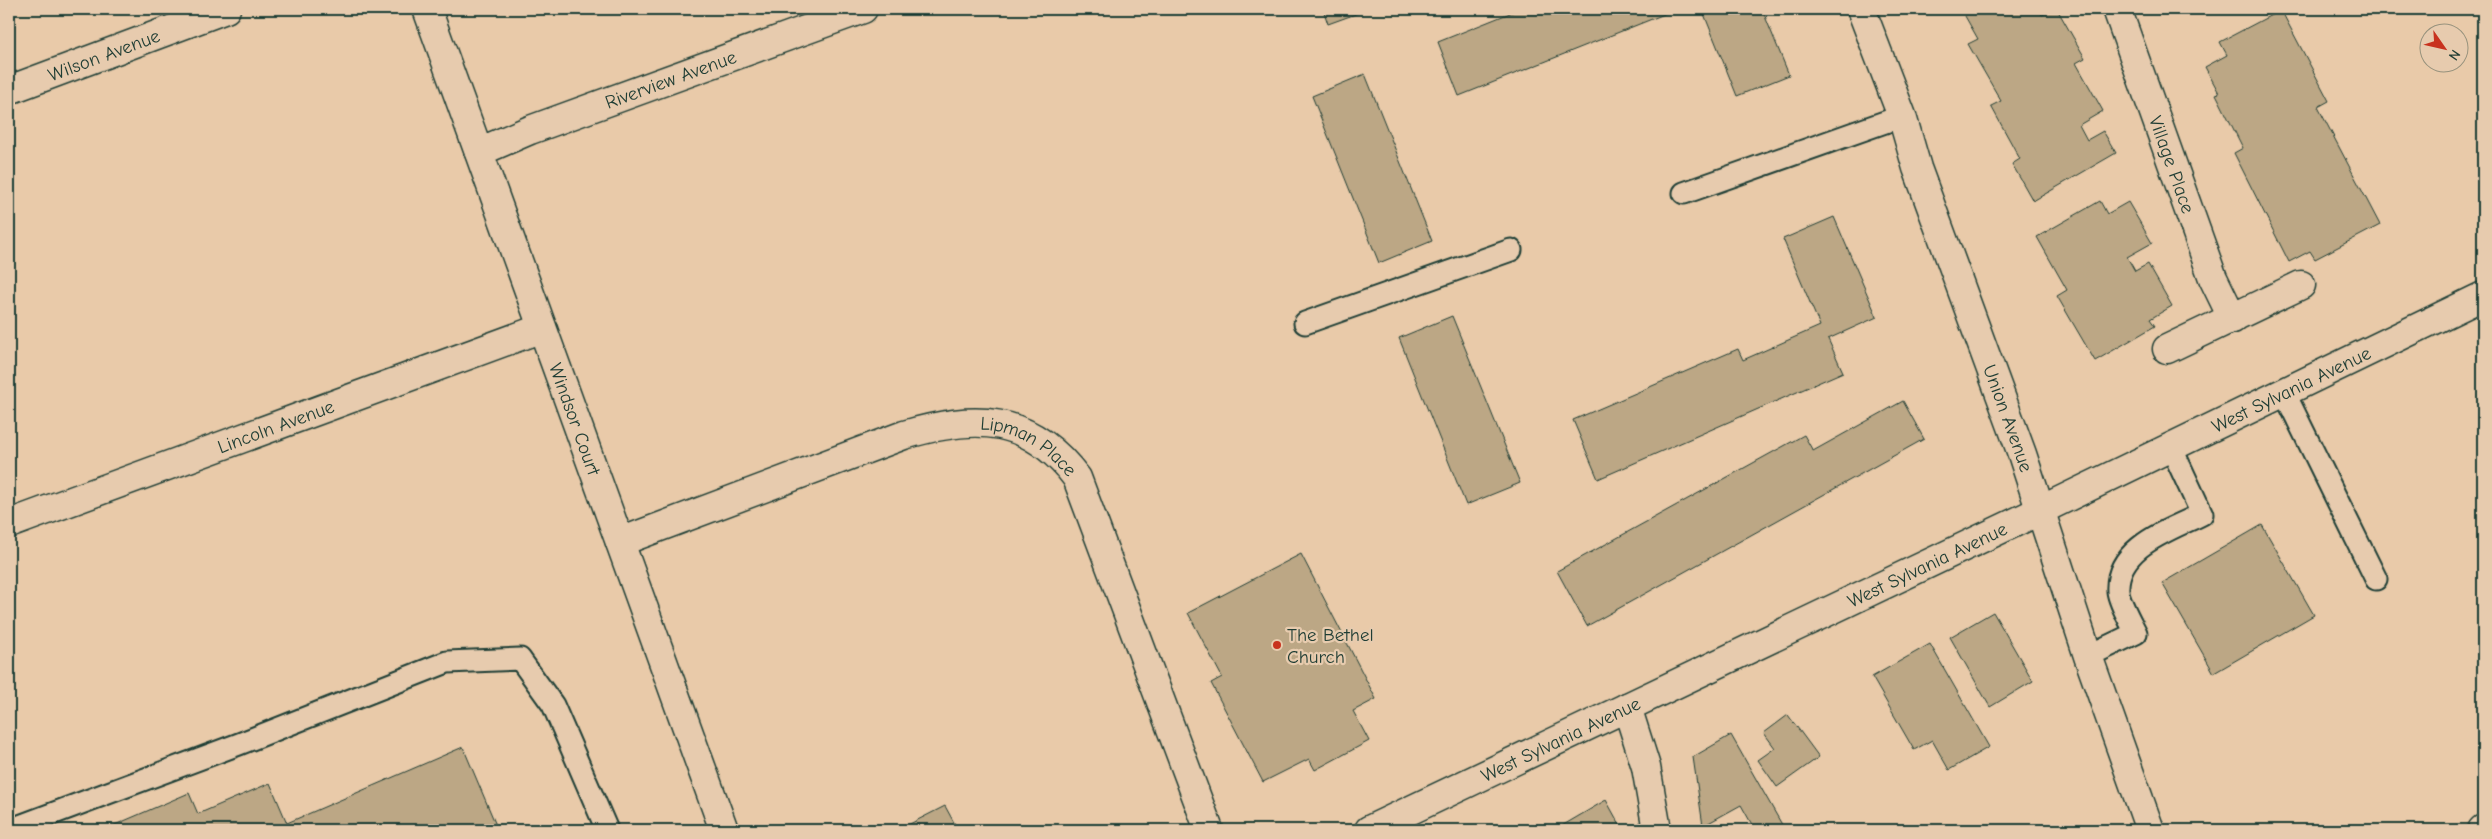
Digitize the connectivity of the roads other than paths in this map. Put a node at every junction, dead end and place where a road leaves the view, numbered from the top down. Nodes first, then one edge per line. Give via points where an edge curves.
1 (226, 9) edge
2 (427, 9) edge
3 (863, 9) edge
4 (1861, 9) edge
5 (2116, 9) edge
6 (9, 90) edge
7 (1902, 116) junction
8 (479, 152) junction
9 (1684, 193) dead end
10 (1511, 250) dead end
11 (2301, 285) dead end
12 (2483, 296) edge
13 (2233, 319) junction
14 (1305, 322) dead end
15 (542, 328) junction
16 (2167, 349) dead end
17 (2284, 392) junction
18 (2171, 447) junction
19 (2039, 511) junction
20 (9, 524) edge
21 (620, 542) junction
22 (2376, 579) dead end
23 (2088, 656) junction
24 (1627, 707) junction
25 (9, 830) edge
26 (607, 830) edge
27 (724, 830) edge
28 (1209, 830) edge
29 (1369, 830) edge
30 (1657, 830) edge
31 (2150, 830) edge

1 - 6 street, Wilson Avenue
2 - 8 street, Windsor Court
3 - 8 street, Riverview Avenue via 530,130
4 - 7 street, Union Avenue
5 - 13 street, Village Place via 2213,278
7 - 9 lane
7 - 19 street, Union Avenue via 1917,168 2022,454
8 - 15 street, Windsor Court
10 - 14 lane
11 - 13 street
12 - 17 street, West Sylvania Avenue
13 - 16 street
15 - 20 street, Lincoln Avenue
15 - 21 street, Windsor Court
17 - 18 street, West Sylvania Avenue
17 - 22 lane
18 - 19 street, West Sylvania Avenue
18 - 23 lane via 2202,514 2138,547 2121,568 2118,592 2136,633
19 - 23 street, Union Avenue
19 - 24 street, West Sylvania Avenue
21 - 27 street, Windsor Court
21 - 28 street, Lipman Place via 933,426 959,422 996,423 1020,431 1055,452 1077,478
23 - 31 street, Union Avenue
24 - 29 street, West Sylvania Avenue
24 - 30 street via 1646,767
25 - 26 lane via 447,662 520,660 553,705

